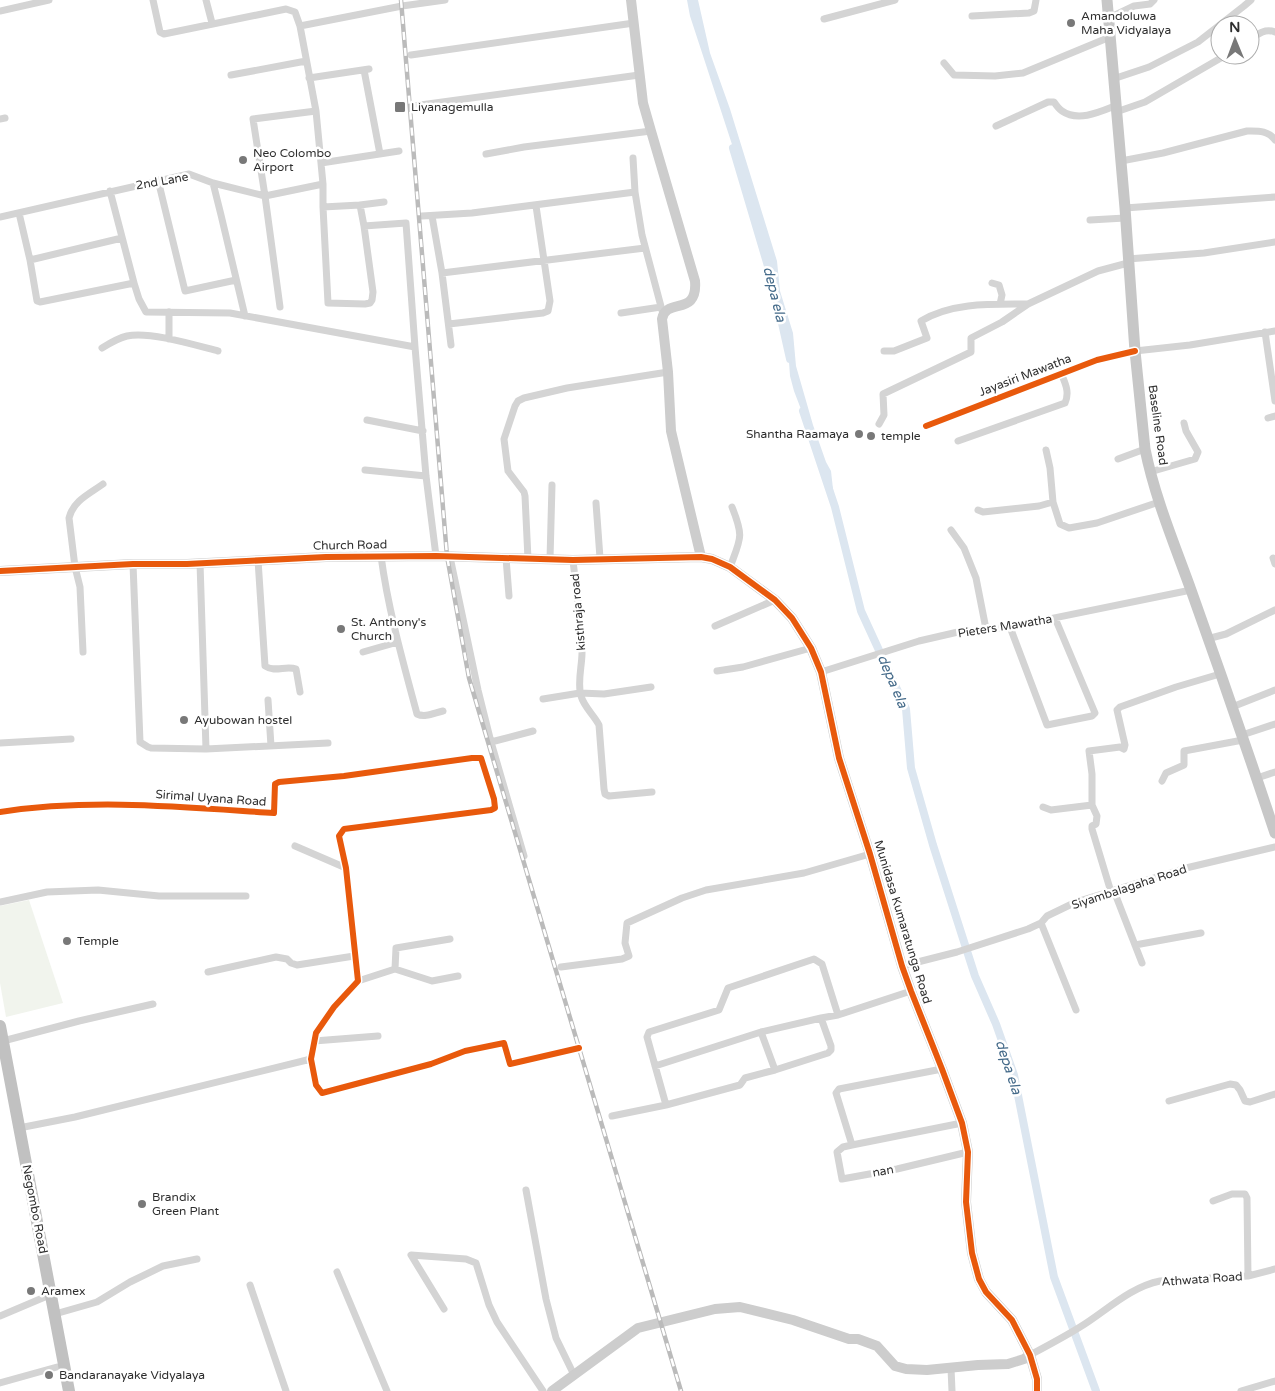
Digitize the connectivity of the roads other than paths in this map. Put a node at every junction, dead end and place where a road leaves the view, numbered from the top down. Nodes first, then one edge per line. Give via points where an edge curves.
1 (49, 0) edge
2 (153, 0) edge
3 (206, 0) edge
4 (445, 0) edge
5 (631, 0) edge
6 (895, 0) edge
7 (1036, 0) edge
8 (1107, 0) edge
9 (1154, 0) edge
10 (1251, 0) edge
11 (0, 11) edge
12 (972, 16) dead end
13 (1109, 18) junction
14 (824, 19) dead end
15 (212, 23) junction
16 (634, 23) junction
17 (300, 26) junction
18 (1275, 32) edge
19 (1260, 33) edge
20 (1110, 37) junction
21 (411, 55) dead end
22 (306, 61) junction
23 (944, 63) dead end
24 (1210, 64) edge
25 (231, 75) dead end
26 (639, 75) junction
27 (309, 78) junction
28 (1113, 78) junction
29 (413, 106) dead end
30 (1116, 109) junction
31 (316, 111) junction
32 (996, 126) dead end
33 (651, 131) junction
34 (1275, 140) edge
35 (399, 151) dead end
36 (380, 154) junction
37 (486, 154) dead end
38 (633, 158) dead end
39 (1121, 161) junction
40 (321, 163) junction
41 (158, 180) junction
42 (213, 184) junction
43 (323, 184) junction
44 (110, 191) junction
45 (635, 192) junction
46 (265, 196) junction
47 (1275, 197) edge
48 (384, 202) dead end
49 (360, 205) junction
50 (536, 206) junction
51 (323, 207) junction
52 (19, 212) junction
53 (1125, 213) junction
54 (422, 216) dead end
55 (432, 216) junction
56 (0, 217) edge
57 (1090, 220) dead end
58 (364, 226) junction
59 (122, 238) junction
60 (1275, 242) edge
61 (645, 248) junction
62 (30, 260) junction
63 (543, 261) junction
64 (1128, 261) junction
65 (442, 273) junction
66 (236, 280) junction
67 (134, 283) junction
68 (992, 283) dead end
69 (1000, 304) junction
70 (1028, 304) junction
71 (280, 307) dead end
72 (662, 311) junction
73 (169, 312) junction
74 (621, 313) dead end
75 (244, 316) junction
76 (449, 324) junction
77 (1275, 330) edge
78 (1265, 332) junction
79 (169, 339) junction
80 (451, 345) dead end
81 (415, 347) junction
82 (102, 348) dead end
83 (218, 351) dead end
84 (884, 351) dead end
85 (1135, 351) junction
86 (668, 372) junction
87 (1061, 373) junction
88 (1275, 401) edge
89 (367, 420) dead end
90 (1184, 422) dead end
91 (879, 424) dead end
92 (926, 426) dead end
93 (423, 432) junction
94 (958, 441) dead end
95 (1145, 449) junction
96 (1046, 450) dead end
97 (1118, 459) dead end
98 (365, 470) dead end
99 (1150, 472) junction
100 (426, 476) junction
101 (103, 484) dead end
102 (552, 485) dead end
103 (1053, 502) junction
104 (1159, 502) junction
105 (596, 503) dead end
106 (732, 507) dead end
107 (978, 510) dead end
108 (951, 530) dead end
109 (381, 556) junction
110 (436, 556) junction
111 (450, 556) junction
112 (701, 557) junction
113 (506, 558) junction
114 (600, 558) junction
115 (528, 559) junction
116 (550, 559) junction
117 (258, 560) junction
118 (573, 560) junction
119 (200, 563) junction
120 (133, 564) junction
121 (730, 567) junction
122 (75, 568) junction
123 (0, 571) edge
124 (1191, 590) junction
125 (509, 596) dead end
126 (775, 600) junction
127 (1275, 610) edge
128 (1055, 618) junction
129 (715, 626) dead end
130 (1010, 626) junction
131 (986, 630) junction
132 (1208, 639) junction
133 (398, 642) junction
134 (811, 648) junction
135 (83, 652) dead end
136 (363, 652) dead end
137 (717, 671) dead end
138 (821, 672) junction
139 (1220, 674) junction
140 (651, 687) dead end
141 (1275, 690) edge
142 (300, 692) dead end
143 (580, 693) junction
144 (543, 699) dead end
145 (268, 700) dead end
146 (1232, 707) junction
147 (443, 711) dead end
148 (1275, 724) edge
149 (532, 731) dead end
150 (1242, 737) junction
151 (71, 739) dead end
152 (491, 742) junction
153 (0, 743) edge
154 (328, 744) dead end
155 (271, 746) junction
156 (206, 749) junction
157 (1275, 772) edge
158 (1256, 778) junction
159 (1162, 781) dead end
160 (652, 792) dead end
161 (1092, 804) junction
162 (1043, 807) dead end
163 (0, 812) edge
164 (1275, 833) edge
165 (295, 846) dead end
166 (1275, 847) edge
167 (870, 854) junction
168 (524, 856) dead end
169 (346, 868) junction
170 (1112, 891) junction
171 (246, 896) dead end
172 (0, 902) edge
173 (1041, 923) junction
174 (1201, 933) dead end
175 (450, 939) dead end
176 (1134, 945) junction
177 (354, 956) junction
178 (1142, 963) dead end
179 (902, 966) junction
180 (561, 967) dead end
181 (395, 969) junction
182 (208, 972) dead end
183 (458, 976) dead end
184 (358, 981) junction
185 (911, 991) junction
186 (153, 1004) dead end
187 (1076, 1010) dead end
188 (838, 1015) junction
189 (821, 1018) junction
190 (1, 1032) edge
191 (761, 1032) junction
192 (378, 1036) dead end
193 (314, 1041) junction
194 (579, 1048) dead end
195 (311, 1059) junction
196 (655, 1066) junction
197 (942, 1069) junction
198 (0, 1070) edge
199 (775, 1070) junction
200 (1275, 1094) edge
201 (1169, 1101) dead end
202 (666, 1105) junction
203 (612, 1116) dead end
204 (962, 1123) junction
205 (19, 1128) junction
206 (852, 1146) junction
207 (968, 1152) junction
208 (526, 1190) dead end
209 (1213, 1201) dead end
210 (197, 1259) dead end
211 (1275, 1269) edge
212 (337, 1272) dead end
213 (1248, 1276) junction
214 (250, 1285) dead end
215 (48, 1296) junction
216 (444, 1309) dead end
217 (55, 1314) junction
218 (0, 1316) edge
219 (1030, 1355) junction
220 (57, 1367) junction
221 (951, 1368) junction
222 (574, 1375) junction
223 (1275, 1381) edge
224 (0, 1383) edge
225 (62, 1391) edge
226 (69, 1391) edge
227 (286, 1391) edge
228 (387, 1391) edge
229 (543, 1391) edge
230 (552, 1391) edge
231 (952, 1391) edge
232 (1037, 1391) edge
233 (1241, 1391) edge

1 - 11 street
2 - 15 street via 160,32 164,34
3 - 15 street
4 - 17 street
5 - 16 street
6 - 14 street
7 - 12 street via 1034,11 1029,13
8 - 13 main road, Baseline Road
9 - 13 street
10 - 28 street via 1198,42 1149,67
13 - 20 main road, Baseline Road
15 - 17 street via 286,9 295,12
16 - 21 street
16 - 26 street
17 - 22 street
18 - 19 street
20 - 23 street via 1023,73 954,75
20 - 28 main road, Baseline Road
22 - 25 street
22 - 27 street
24 - 30 street via 1145,102
26 - 29 street
26 - 33 street
27 - 31 street
27 - 36 street via 367,69
28 - 30 main road, Baseline Road
30 - 32 street via 1074,115 1061,111 1054,102 1048,102
30 - 39 main road, Baseline Road
31 - 40 street
31 - 46 street via 253,119
33 - 37 street
33 - 72 street via 696,289 693,299
34 - 39 street via 1272,135 1260,131 1247,132
35 - 36 street
36 - 40 street
38 - 45 street
39 - 53 main road, Baseline Road
40 - 43 street
41 - 42 street, 2nd Lane via 189,174
41 - 44 street, 2nd Lane
41 - 66 street via 185,291
42 - 46 street, 2nd Lane
42 - 66 street
43 - 46 street, 2nd Lane
43 - 51 street
44 - 52 street, 2nd Lane
44 - 59 street
45 - 50 street
45 - 61 street
46 - 71 street
47 - 53 street
48 - 49 street
49 - 51 street
49 - 58 street
50 - 55 street
50 - 63 street
51 - 58 street via 328,304 365,304 372,300
52 - 56 street, 2nd Lane
52 - 62 street
53 - 57 street
53 - 64 main road, Baseline Road
54 - 55 street
55 - 65 street
58 - 81 street via 406,223
59 - 62 street
59 - 67 street
60 - 64 street
61 - 63 street
61 - 72 street
62 - 67 street via 40,302
63 - 65 street
63 - 76 street via 550,302 548,311
64 - 70 street
64 - 85 main road, Baseline Road
65 - 76 street
66 - 75 street
67 - 73 street via 146,312
68 - 69 street via 999,285
69 - 70 street
69 - 84 street via 948,309 932,314 921,321 927,338 894,352
70 - 91 street via 970,338 971,352 883,394 884,415
72 - 74 street
72 - 86 street
73 - 75 street
73 - 79 street
75 - 81 street
76 - 80 street
77 - 78 street, Jayasiri Mawatha
78 - 85 street, Jayasiri Mawatha
78 - 88 street
79 - 82 street via 136,334 122,337
79 - 83 street
81 - 93 street
85 - 87 street, Jayasiri Mawatha
85 - 95 main road, Baseline Road
86 - 112 street via 671,431
86 - 115 street via 568,388 518,401 504,439 504,451 508,471 526,496
87 - 92 street, Jayasiri Mawatha
87 - 94 street via 1068,397 1065,403
89 - 93 street
90 - 99 street via 1198,452 1195,459
93 - 100 street
95 - 97 street
95 - 99 main road, Baseline Road
96 - 103 street
98 - 100 street
99 - 104 main road, Baseline Road
100 - 110 street
101 - 122 street via 71,510 69,518
102 - 116 street
103 - 104 street via 1060,524 1069,528 1096,523
103 - 107 street via 1030,507
104 - 124 main road, Baseline Road
105 - 114 street
106 - 121 street via 740,538
108 - 131 street via 964,548 976,578
109 - 110 street, Church Road
109 - 117 street, Church Road
109 - 133 street
110 - 111 street, Church Road
111 - 113 street, Church Road
111 - 152 street
112 - 114 street, Church Road
112 - 121 street, Munidasa Kumaratunga Road
113 - 115 street, Church Road
113 - 125 street
114 - 118 street, Church Road
115 - 116 street, Church Road
116 - 118 street, Church Road
117 - 119 street, Church Road
117 - 142 street via 265,666 269,669 296,669
118 - 143 street, kisthraja road via 581,636
119 - 120 street, Church Road
119 - 156 street
120 - 122 street, Church Road
120 - 156 street via 140,742 151,748
121 - 126 street, Munidasa Kumaratunga Road
122 - 123 street, Church Road
122 - 135 street via 80,587
124 - 128 street, Pieters Mawatha
124 - 132 main road, Baseline Road
126 - 129 street
126 - 134 street, Munidasa Kumaratunga Road via 792,618
127 - 132 street via 1226,634
128 - 130 street, Pieters Mawatha
128 - 130 street via 1095,713 1092,716 1047,725
130 - 131 street, Pieters Mawatha
131 - 138 street, Pieters Mawatha via 958,632 919,641
132 - 139 main road, Baseline Road
133 - 136 street
133 - 147 street via 417,714 425,716
134 - 137 street
134 - 138 street, Munidasa Kumaratunga Road
138 - 167 street, Munidasa Kumaratunga Road via 839,758
139 - 146 main road, Baseline Road
139 - 161 street via 1117,710 1124,749 1088,751
140 - 143 street via 604,694
141 - 146 street
143 - 144 street
143 - 160 street via 599,725 606,794
145 - 155 street
146 - 150 main road, Baseline Road
148 - 150 street
149 - 152 street
150 - 158 main road, Baseline Road
150 - 159 street via 1184,751 1184,765 1166,773
151 - 153 street
152 - 168 street
154 - 155 street
155 - 156 street
157 - 158 street
158 - 164 main road, Baseline Road
161 - 162 street via 1051,810
161 - 170 street via 1097,816 1092,829
163 - 169 street, Sirimal Uyana Road via 46,806 158,805 274,813 275,784 279,782 481,758 495,808 344,829 339,836
165 - 169 street
166 - 170 street, Siyambalagaha Road via 1186,868
167 - 179 street, Munidasa Kumaratunga Road
167 - 180 street via 804,873 706,890 682,898 627,923 629,956
169 - 177 street
170 - 173 street, Siyambalagaha Road via 1076,902 1047,916
170 - 176 street
171 - 172 street via 160,896 98,890 47,892
173 - 179 street, Siyambalagaha Road via 957,952
173 - 187 street
174 - 176 street
175 - 181 street via 396,948
176 - 178 street
177 - 182 street via 297,965 276,957
177 - 184 street
179 - 185 street, Munidasa Kumaratunga Road
181 - 183 street via 432,981
181 - 184 street
184 - 193 street via 334,1007
185 - 188 street
185 - 197 street, Munidasa Kumaratunga Road
186 - 190 street via 79,1021
188 - 189 street
188 - 196 street via 822,964 814,959 728,988 719,1010 649,1032
189 - 191 street
189 - 199 street via 831,1050
190 - 205 highway, Negombo Road
191 - 196 street
191 - 199 street
192 - 193 street
193 - 195 street
194 - 195 street via 510,1064 504,1043 489,1045 322,1094 316,1085
195 - 205 street
196 - 202 street
197 - 204 street, Munidasa Kumaratunga Road
197 - 206 street via 839,1089 836,1093
198 - 215 highway, Negombo Road
199 - 202 street via 745,1078 740,1085
200 - 201 street via 1245,1101 1236,1085 1230,1084
202 - 203 street
204 - 206 street
204 - 207 street, Munidasa Kumaratunga Road
205 - 215 highway, Negombo Road
206 - 207 street, nan via 837,1152 842,1179
207 - 219 street, Munidasa Kumaratunga Road via 966,1202 979,1279 986,1292 1012,1320
208 - 222 street via 556,1338
209 - 213 street via 1232,1194 1244,1194 1247,1198
210 - 217 street via 163,1266 97,1302
211 - 213 street, Athwata Road
212 - 228 street
213 - 219 street, Athwata Road via 1146,1284
214 - 227 street
215 - 217 highway, Negombo Road
215 - 218 street
215 - 220 highway, Negombo Road
216 - 229 street via 411,1255 466,1259 476,1263 497,1322
217 - 226 highway, Negombo Road
219 - 221 street via 1008,1364
219 - 232 street, Munidasa Kumaratunga Road
220 - 224 street
220 - 225 highway, Negombo Road
221 - 222 street via 927,1370 895,1366 877,1346 740,1307 714,1309 638,1328
221 - 231 street
222 - 230 street
223 - 233 street

